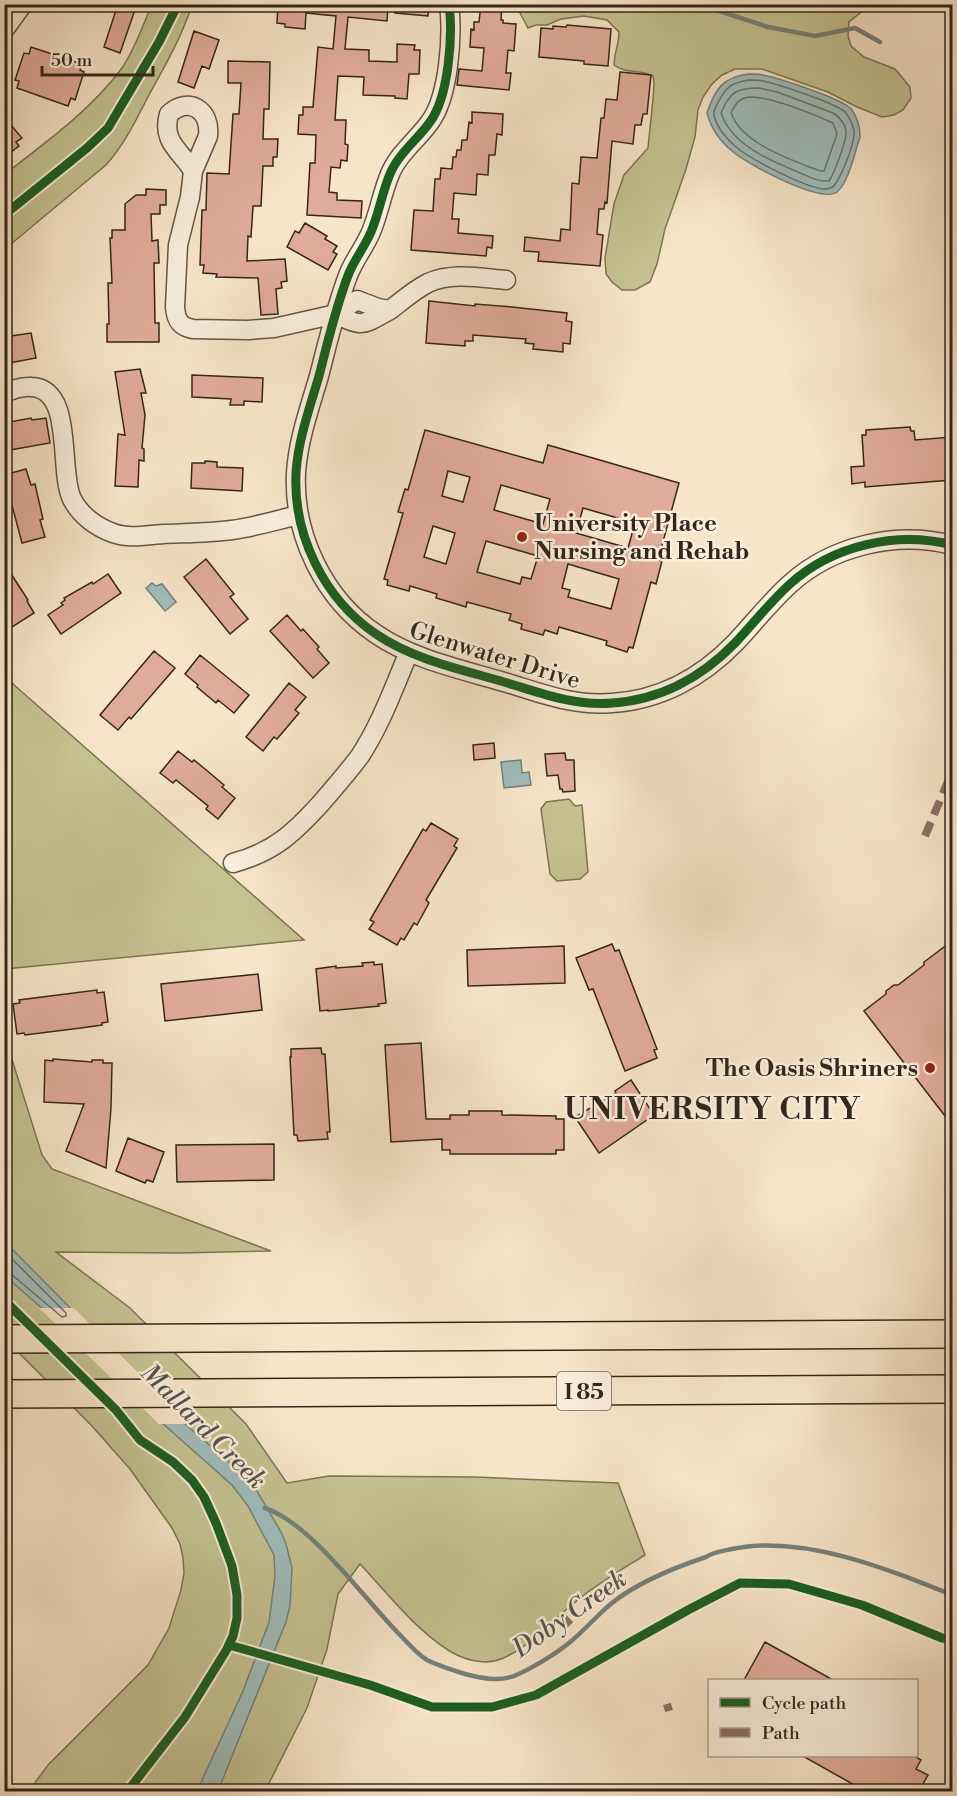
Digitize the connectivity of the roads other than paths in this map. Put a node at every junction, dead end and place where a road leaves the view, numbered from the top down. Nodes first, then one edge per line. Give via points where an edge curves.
1 (23, 4) edge
2 (449, 4) edge
3 (4, 30) edge
4 (193, 171) dead end
5 (506, 280) dead end
6 (336, 314) junction
7 (4, 392) edge
8 (299, 515) junction
9 (952, 545) edge
10 (409, 652) junction
11 (233, 863) dead end
12 (952, 1334) edge
13 (4, 1339) edge
14 (952, 1389) edge
15 (4, 1394) edge

1 - 3 street
2 - 6 street, Glenwater Drive via 450,36 439,106 388,177 370,234 348,276
4 - 6 street via 177,256 175,308 181,325 193,329 262,330
5 - 6 street via 442,278 361,324
6 - 8 street, Glenwater Drive via 298,456
7 - 8 street via 30,386 46,391 52,398 60,415 65,474 72,499 88,518 114,533 131,536 220,531
8 - 10 street, Glenwater Drive via 315,563 339,600 367,627
9 - 10 street, Glenwater Drive via 899,539 829,558 788,585 732,645 695,676 666,691 629,701 603,704 561,699
10 - 11 street via 373,733 346,773 284,840 261,854
12 - 13 highway, I 85
14 - 15 highway, I 85

